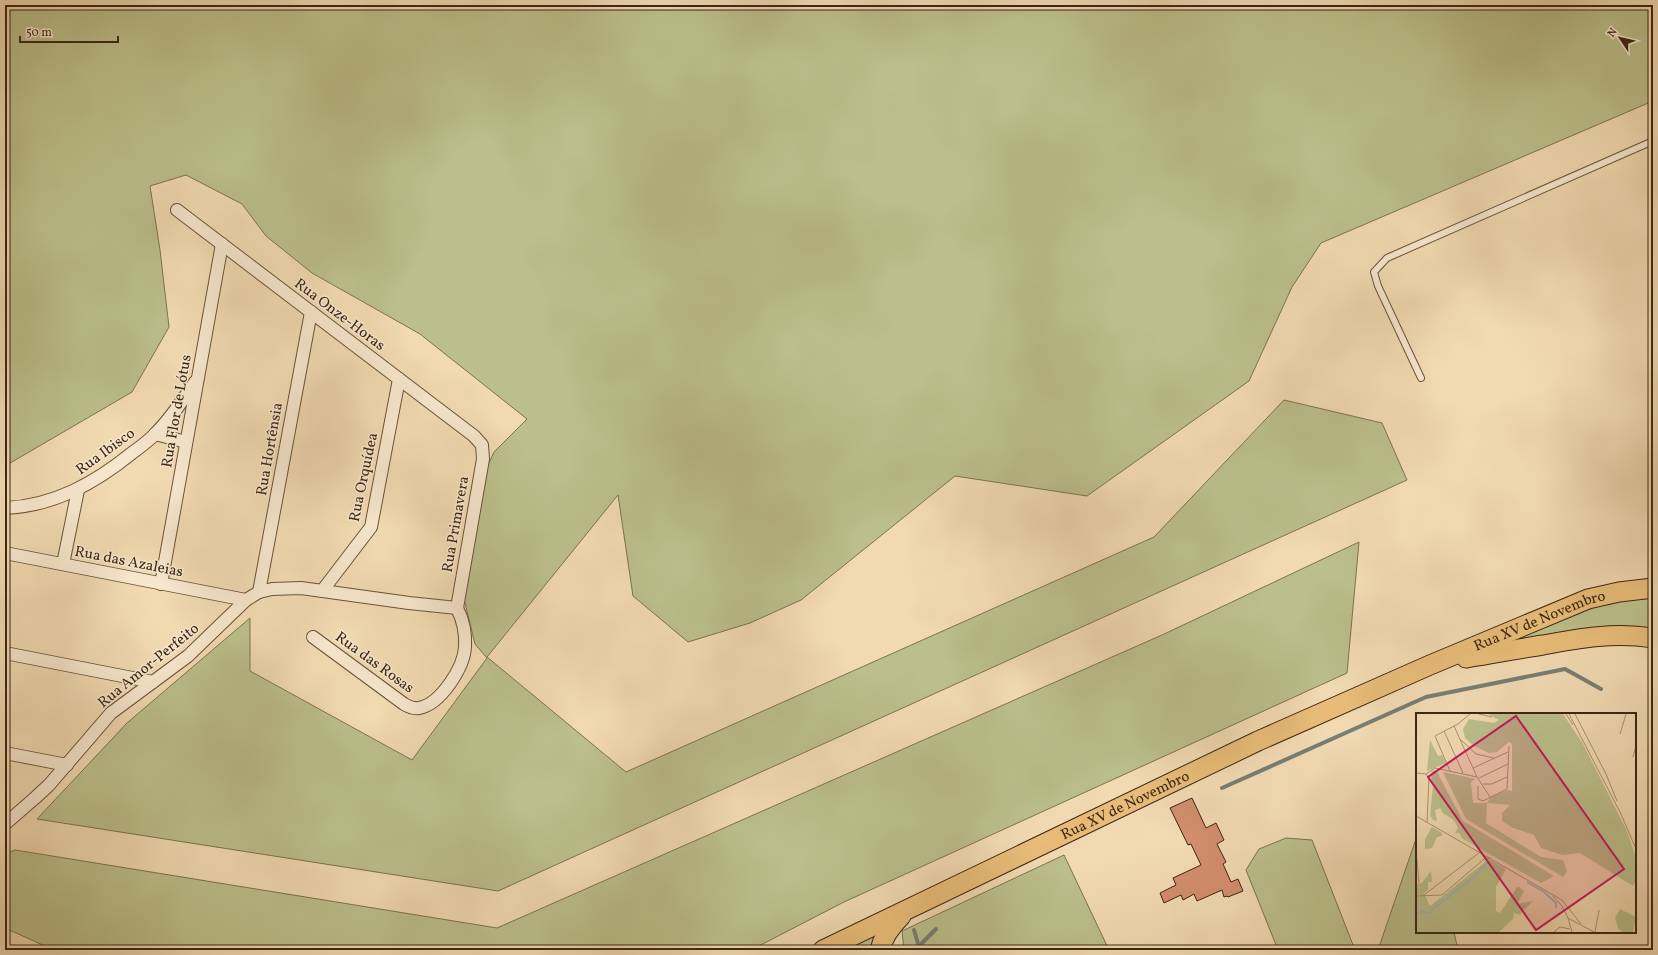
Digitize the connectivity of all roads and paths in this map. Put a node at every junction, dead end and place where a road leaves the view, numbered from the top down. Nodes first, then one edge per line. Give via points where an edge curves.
1 (1653, 142) edge
2 (177, 210) dead end
3 (222, 244) junction
4 (311, 312) junction
5 (1421, 378) dead end
6 (198, 379) junction
7 (399, 379) junction
8 (155, 434) junction
9 (186, 442) junction
10 (482, 446) joint
11 (78, 490) junction
12 (5, 508) edge
13 (5, 553) edge
14 (63, 564) junction
15 (161, 584) junction
16 (1653, 588) edge
17 (322, 591) junction
18 (259, 592) junction
19 (246, 600) junction
20 (457, 608) junction
21 (313, 637) dead end
22 (1653, 638) edge
23 (5, 653) edge
24 (1430, 665) junction
25 (153, 682) junction
26 (5, 753) edge
27 (67, 765) junction
28 (5, 824) edge
29 (906, 911) junction
30 (823, 950) edge
31 (880, 950) edge

1 - 5 lane via 1387,258 1374,272 1378,286
2 - 3 street, Rua Onze-Horas
3 - 4 street, Rua Onze-Horas
3 - 6 street, Rua Flor de Lótus
4 - 7 street, Rua Onze-Horas
4 - 18 street, Rua Hortênsia
6 - 8 street, Rua Ibisco
6 - 9 street, Rua Flor de Lótus
7 - 10 street, Rua Onze-Horas via 474,436
7 - 17 street, Rua Orquídea via 371,527
8 - 9 street
8 - 11 street, Rua Ibisco via 121,462
9 - 15 street, Rua Flor de Lótus
10 - 20 street, Rua Primavera via 483,459
11 - 12 street, Rua Ibisco via 33,505
11 - 14 street
13 - 14 street, Rua das Azaleias
14 - 15 street, Rua das Azaleias
15 - 19 street, Rua das Azaleias
16 - 24 main road, Rua XV de Novembro via 1588,599
17 - 18 street, Rua Amor-Perfeito via 285,588
17 - 20 street, Rua Amor-Perfeito
18 - 19 street, Rua Amor-Perfeito
19 - 25 street, Rua Amor-Perfeito via 197,649
20 - 21 street, Rua das Rosas via 465,635 460,668 443,692 419,708 411,708 404,704
22 - 24 main road, Rua XV de Novembro via 1635,635 1593,637
23 - 25 street
24 - 29 main road, Rua XV de Novembro via 1251,745
25 - 27 street, Rua Amor-Perfeito via 112,713
26 - 27 street
27 - 28 street, Rua Amor-Perfeito via 36,798
29 - 30 main road, Rua XV de Novembro
29 - 31 main road via 891,926 882,940

